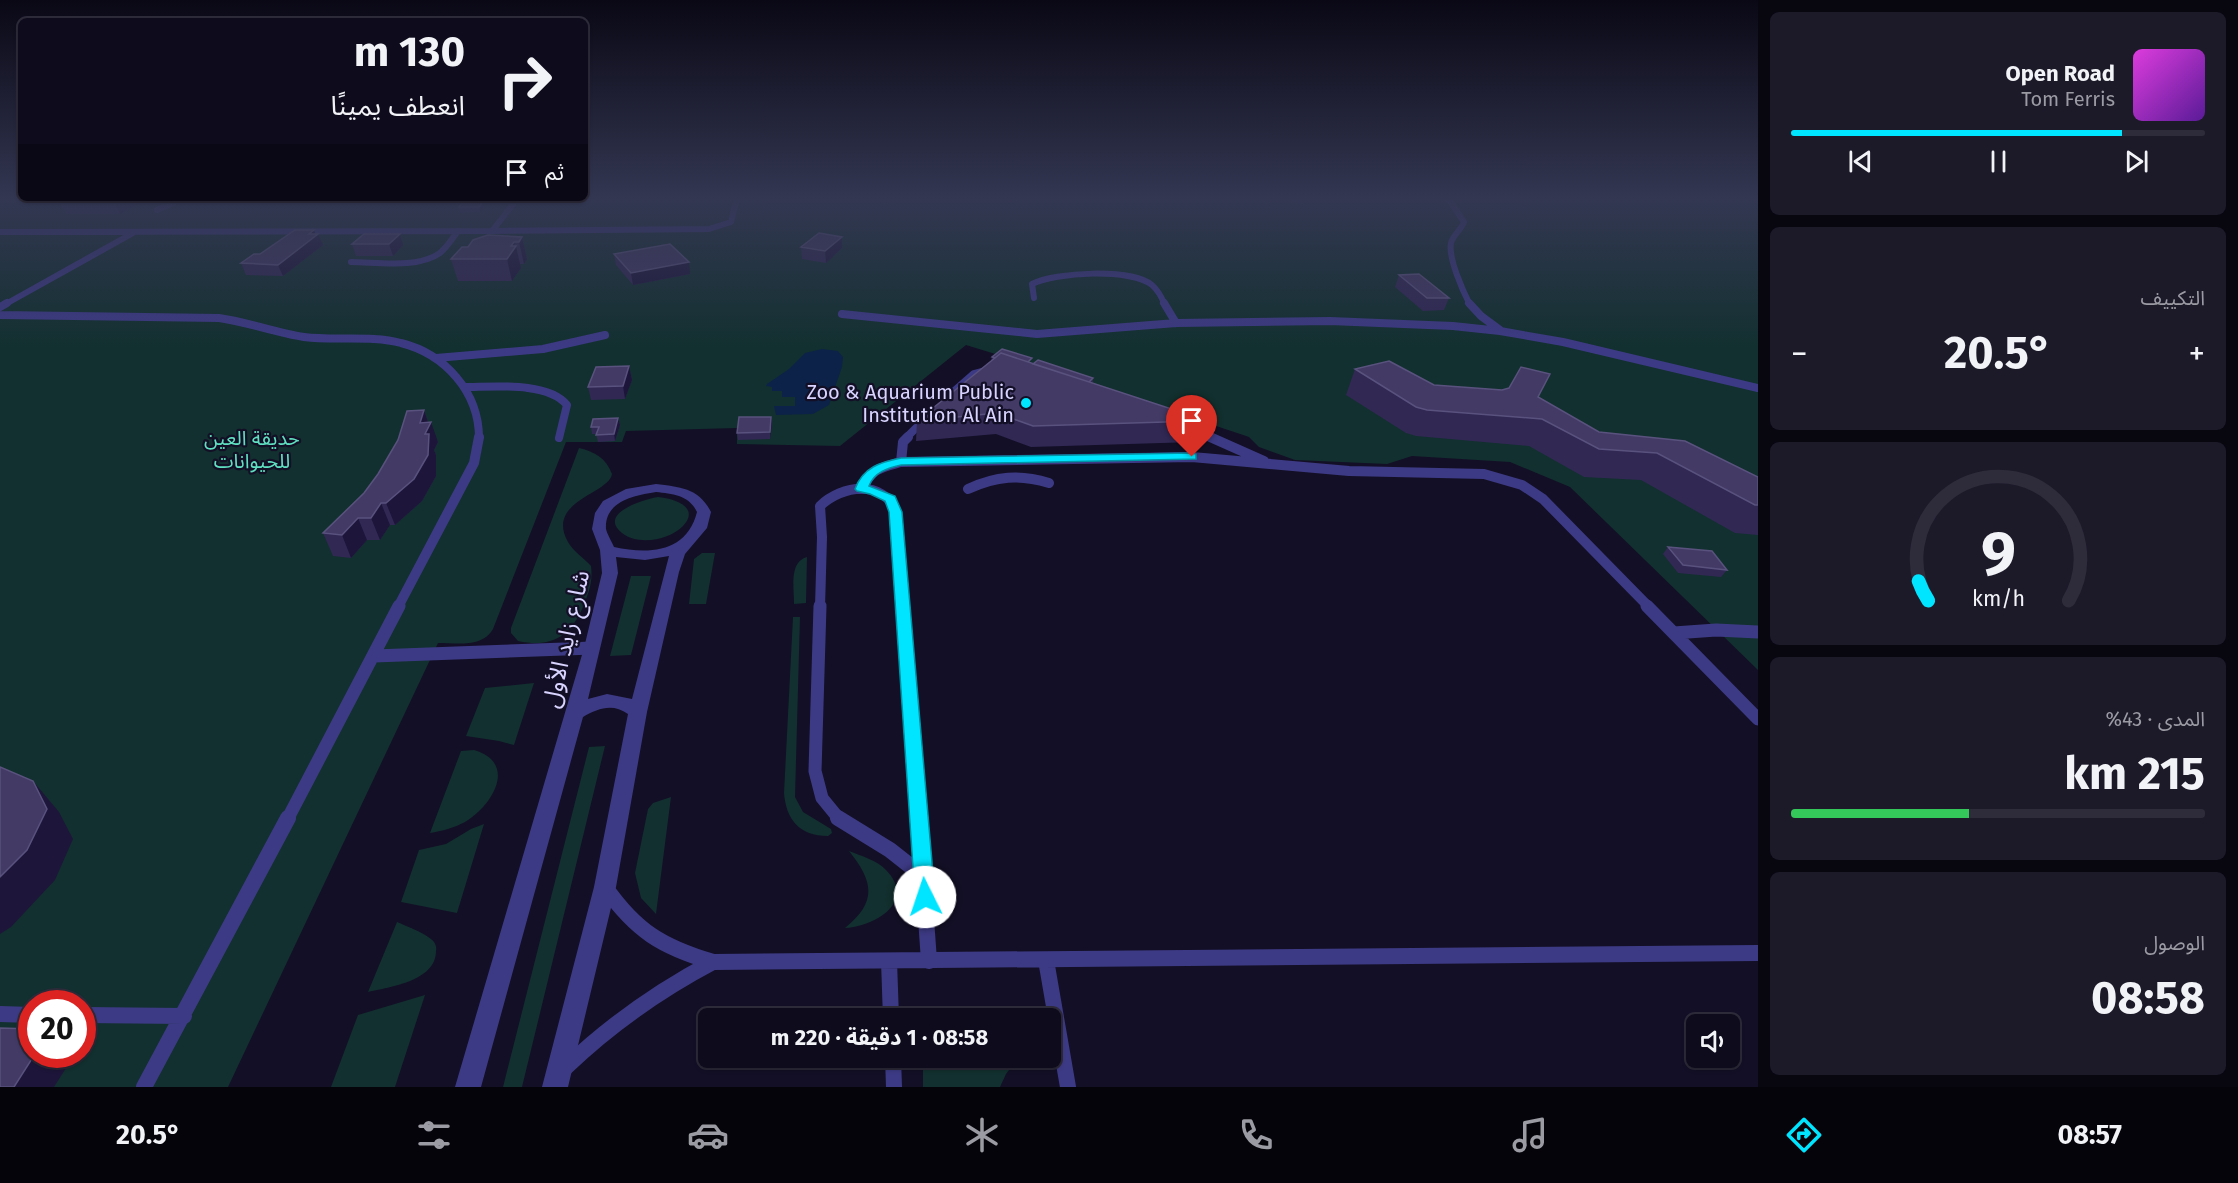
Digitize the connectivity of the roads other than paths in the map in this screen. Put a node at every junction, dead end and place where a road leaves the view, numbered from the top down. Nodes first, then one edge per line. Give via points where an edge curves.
1 (105, 249) edge
2 (443, 249) edge
3 (1450, 249) edge
4 (351, 262) dead end
5 (1034, 298) dead end
6 (0, 307) edge
7 (842, 314) dead end
8 (0, 315) edge
9 (1176, 323) junction
10 (1500, 331) junction
11 (605, 335) dead end
12 (436, 358) junction
13 (1001, 370) edge
14 (464, 387) junction
15 (1758, 388) edge
16 (946, 399) edge
17 (930, 414) edge
18 (1179, 426) edge
19 (560, 439) dead end
20 (901, 462) junction
21 (1267, 463) junction
22 (1049, 483) dead end
23 (862, 489) junction
24 (968, 489) dead end
25 (682, 547) junction
26 (608, 550) junction
27 (1758, 632) edge
28 (1674, 633) junction
29 (593, 648) junction
30 (374, 656) junction
31 (576, 712) junction
32 (638, 712) junction
33 (1758, 719) edge
34 (923, 876) junction
35 (605, 887) junction
36 (1758, 953) edge
37 (1046, 960) junction
38 (889, 961) junction
39 (929, 961) junction
40 (713, 962) junction
41 (891, 1008) edge
42 (0, 1014) edge
43 (18, 1015) edge
44 (96, 1015) edge
45 (184, 1016) junction
46 (893, 1068) edge
47 (556, 1081) edge
48 (144, 1087) edge
49 (468, 1087) edge
50 (894, 1087) edge
51 (1068, 1087) edge

1 - 6 lane
2 - 4 lane via 415,261
3 - 10 lane via 1467,299
5 - 9 lane via 1032,284 1045,277 1129,276 1153,286
7 - 9 lane via 1037,334
8 - 12 lane via 219,318 304,337 399,342
9 - 10 lane via 1330,321
10 - 15 lane via 1610,352
11 - 12 lane via 543,349
12 - 14 lane
13 - 16 lane via 974,374
14 - 19 lane via 556,393 567,405
14 - 30 lane via 477,409 482,434 480,448
17 - 20 lane via 903,442
18 - 21 lane via 1230,444
20 - 21 lane via 1192,457
20 - 23 lane via 876,469
21 - 28 lane via 1349,471 1484,474 1522,485 1543,499
22 - 24 lane via 1006,475
23 - 34 lane via 890,499 896,512
23 - 34 lane via 832,495 820,506 817,784 821,798 838,820 879,843
25 - 26 street via 636,556
25 - 26 street, شارع زايد الأول via 700,528 704,512 685,492 656,488 632,492 609,504 602,513 598,529
25 - 32 street, شارع زايد الأول via 670,572
26 - 29 street, شارع زايد الأول via 610,573
27 - 28 lane
28 - 33 lane
29 - 30 lane
29 - 31 street, شارع زايد الأول
30 - 45 lane
31 - 32 street via 611,700 631,705
31 - 49 street, شارع زايد الأول
32 - 35 street, شارع زايد الأول
34 - 39 lane
35 - 40 lane via 622,913 646,936 677,952
35 - 47 street, شارع زايد الأول
36 - 37 lane
37 - 39 lane
37 - 51 lane
38 - 39 lane
38 - 40 lane
38 - 41 lane
40 - 47 lane via 632,1009 593,1040
42 - 43 lane
44 - 45 lane
45 - 48 lane
46 - 50 lane

